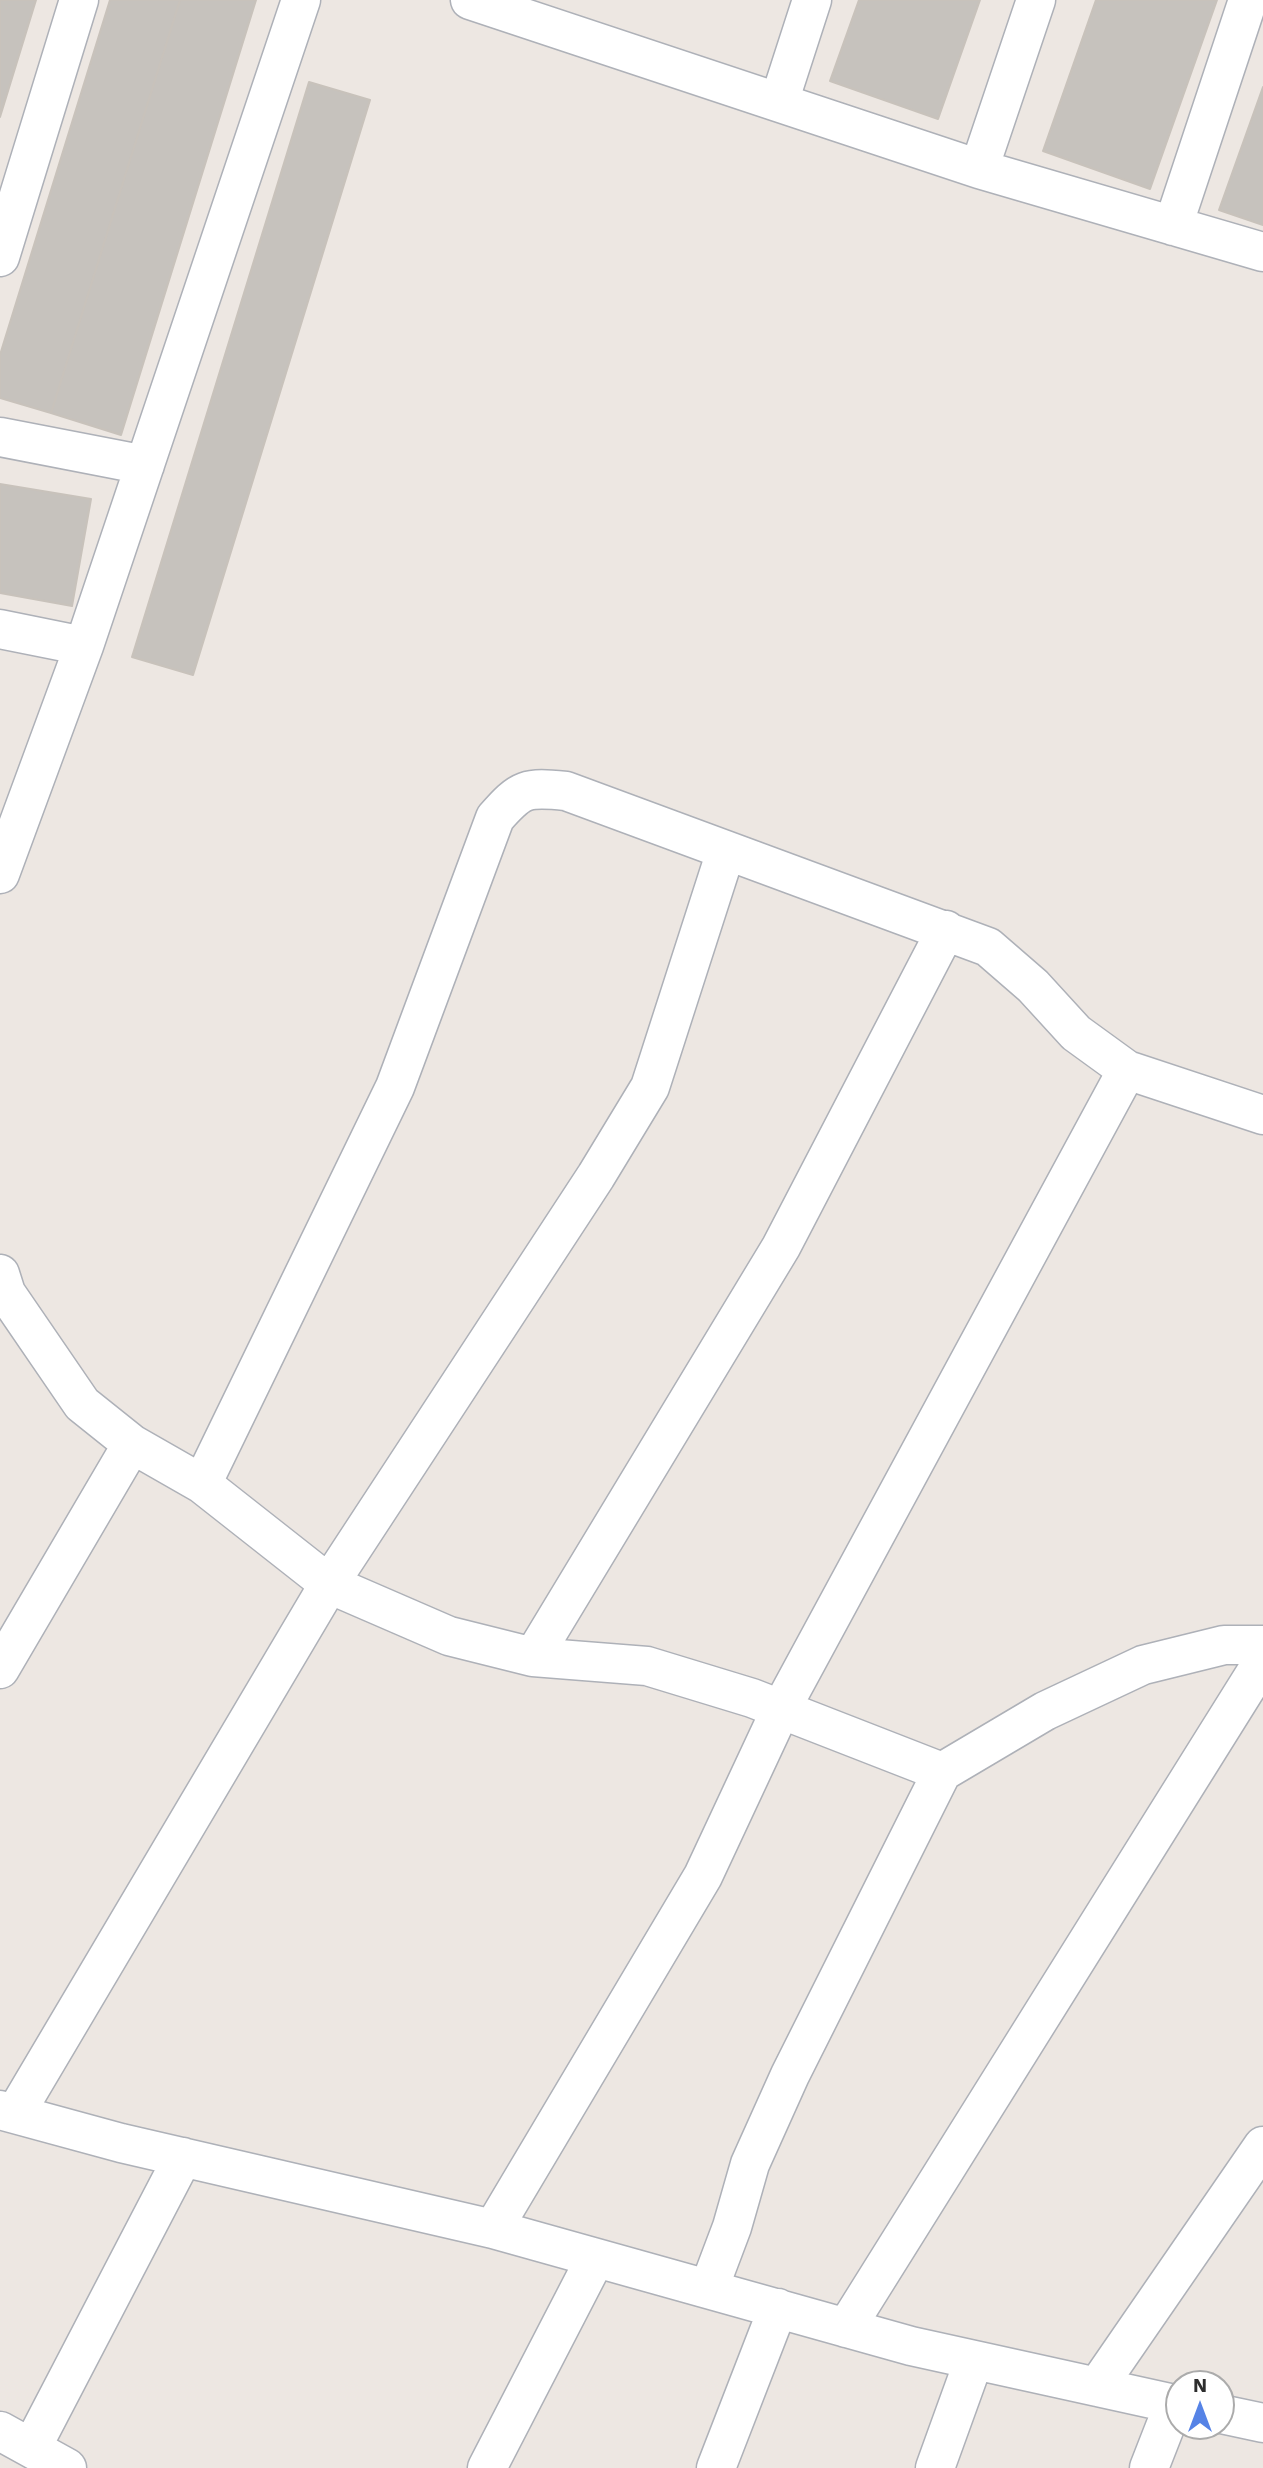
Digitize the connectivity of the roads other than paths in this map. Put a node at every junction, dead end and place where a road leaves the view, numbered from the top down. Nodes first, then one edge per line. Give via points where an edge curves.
1 (79, 0) edge
2 (301, 0) edge
3 (470, 0) edge
4 (812, 0) edge
5 (1036, 0) edge
6 (1248, 0) edge
7 (779, 102) junction
8 (979, 169) junction
9 (1173, 226) junction
10 (1263, 252) edge
11 (0, 257) edge
12 (0, 437) edge
13 (145, 465) junction
14 (0, 629) edge
15 (84, 646) junction
16 (11, 811) edge
17 (726, 851) junction
18 (0, 874) edge
19 (946, 930) junction
20 (1127, 1070) junction
21 (1263, 1115) edge
22 (2, 1288) edge
23 (132, 1444) junction
24 (202, 1485) junction
25 (329, 1584) junction
26 (1263, 1645) edge
27 (533, 1657) junction
28 (1263, 1661) edge
29 (0, 1669) edge
30 (781, 1709) junction
31 (942, 1772) junction
32 (7, 2112) edge
33 (1263, 2146) edge
34 (183, 2157) junction
35 (493, 2229) junction
36 (595, 2259) junction
37 (709, 2288) junction
38 (778, 2308) junction
39 (846, 2328) junction
40 (974, 2360) junction
41 (1097, 2387) junction
42 (1165, 2401) edge
43 (1235, 2417) edge
44 (1263, 2423) edge
45 (1165, 2431) edge
46 (16, 2439) edge
47 (67, 2468) edge
48 (486, 2468) edge
49 (716, 2468) edge
50 (935, 2468) edge
51 (1149, 2468) edge

1 - 11 street
2 - 13 street
3 - 7 street
4 - 7 street
5 - 8 street
6 - 9 street
7 - 8 street
8 - 9 street
9 - 10 street
12 - 13 street
13 - 15 street
14 - 15 street
15 - 16 street
16 - 18 street
17 - 19 street
17 - 24 street via 566,791 535,788 514,797 495,818 395,1087
17 - 25 street via 650,1087
19 - 20 street via 988,947 1076,1033
19 - 27 street via 781,1247
20 - 21 street
20 - 30 street
22 - 23 street via 82,1404
23 - 24 street
23 - 29 street
24 - 25 street
25 - 27 street via 449,1636
25 - 32 street
26 - 31 street via 1224,1645 1143,1664 1045,1711
27 - 30 street via 647,1666
28 - 39 street
30 - 31 street
30 - 35 street via 704,1876
31 - 37 street via 784,2088 750,2164
32 - 34 street
33 - 41 street
34 - 35 street
34 - 46 street
35 - 36 street
36 - 37 street
36 - 48 street
37 - 38 street
38 - 39 street
38 - 49 street
39 - 40 street
40 - 41 street
40 - 50 street
41 - 42 street
43 - 44 street
45 - 51 street
46 - 47 street

